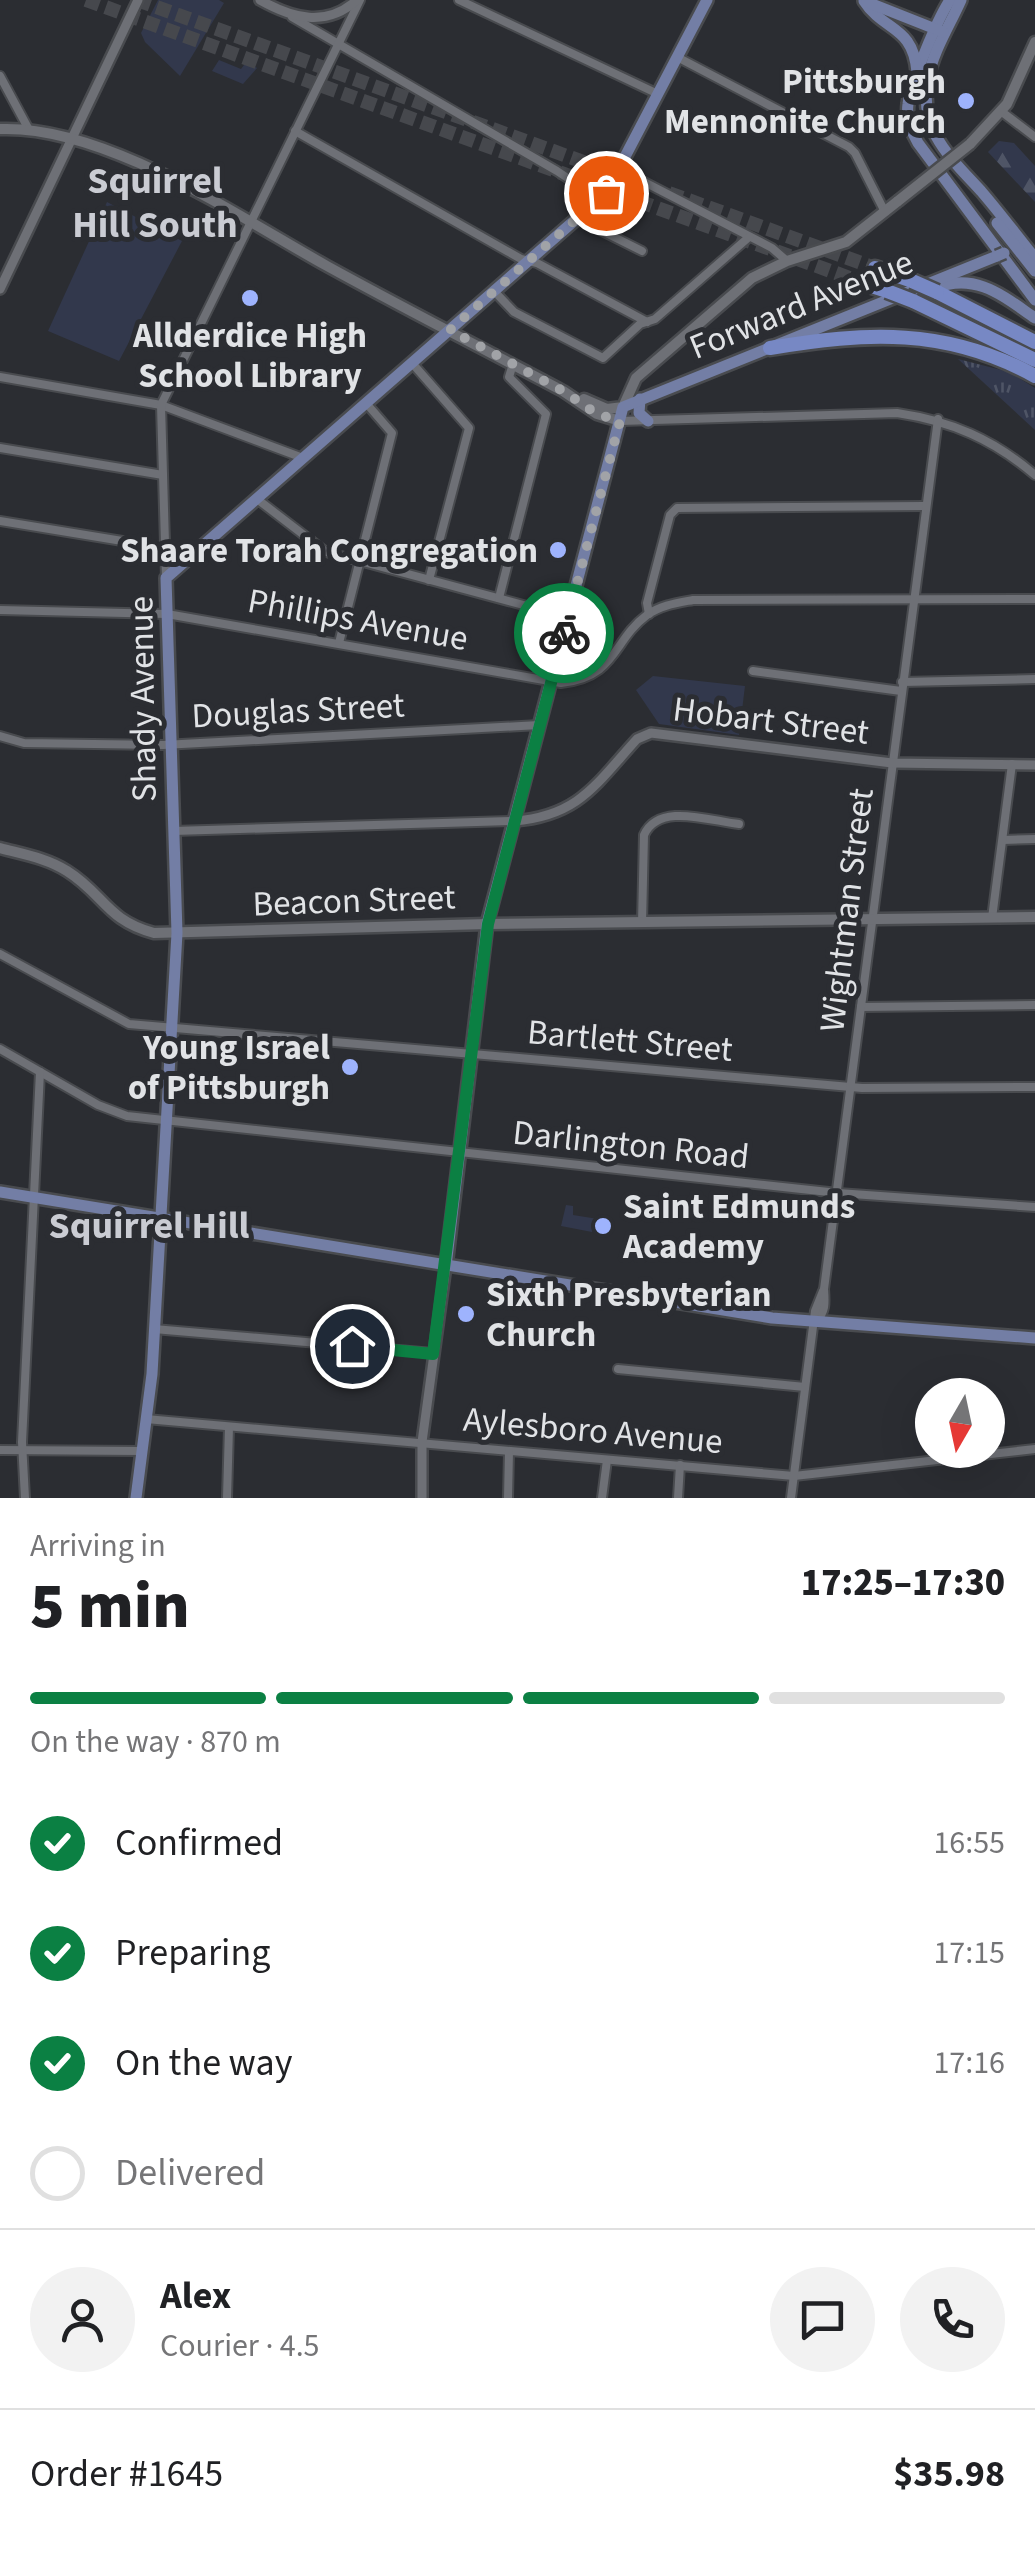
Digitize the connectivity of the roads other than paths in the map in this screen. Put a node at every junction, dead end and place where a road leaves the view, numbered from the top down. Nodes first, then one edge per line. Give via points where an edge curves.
1 (138, 0) edge
2 (260, 0) edge
3 (358, 0) edge
4 (459, 0) edge
5 (707, 0) edge
6 (862, 0) edge
7 (960, 0) edge
8 (947, 4) edge
9 (292, 17) junction
10 (911, 20) junction
11 (941, 32) junction
12 (904, 34) junction
13 (1035, 42) edge
14 (338, 46) junction
15 (677, 58) junction
16 (0, 76) edge
17 (917, 76) junction
18 (658, 94) junction
19 (1002, 112) junction
20 (28, 128) junction
21 (0, 129) edge
22 (294, 131) junction
23 (1035, 138) edge
24 (72, 140) junction
25 (947, 156) junction
26 (619, 169) junction
27 (599, 199) junction
28 (885, 212) junction
29 (576, 218) junction
30 (250, 222) junction
31 (750, 237) junction
32 (642, 252) dead end
33 (1006, 253) junction
34 (1035, 258) edge
35 (528, 261) junction
36 (786, 261) junction
37 (875, 268) tunnel mouth
38 (1035, 272) edge
39 (869, 284) tunnel mouth
40 (0, 290) edge
41 (494, 291) junction
42 (1035, 300) edge
43 (1035, 318) edge
44 (646, 322) junction
45 (450, 330) junction
46 (1035, 342) edge
47 (770, 348) junction
48 (1035, 360) edge
49 (412, 363) junction
50 (513, 364) junction
51 (1035, 376) edge
52 (0, 377) edge
53 (640, 399) junction
54 (366, 403) junction
55 (161, 405) junction
56 (623, 407) junction
57 (612, 416) junction
58 (938, 419) junction
59 (648, 422) junction
60 (0, 448) edge
61 (303, 458) junction
62 (163, 474) junction
63 (1035, 474) edge
64 (257, 498) junction
65 (924, 506) junction
66 (0, 521) edge
67 (165, 548) junction
68 (360, 562) junction
69 (166, 578) junction
70 (429, 580) junction
71 (499, 598) junction
72 (1035, 599) edge
73 (913, 600) junction
74 (0, 610) edge
75 (167, 614) junction
76 (649, 614) junction
77 (568, 616) junction
78 (338, 643) junction
79 (752, 671) dead end
80 (1035, 680) edge
81 (552, 682) junction
82 (902, 686) junction
83 (539, 725) junction
84 (0, 736) edge
85 (170, 744) junction
86 (892, 763) junction
87 (1012, 764) junction
88 (1035, 765) edge
89 (514, 821) junction
90 (740, 824) dead end
91 (172, 831) junction
92 (1003, 840) junction
93 (1035, 840) edge
94 (0, 848) edge
95 (1035, 917) edge
96 (992, 918) junction
97 (871, 920) junction
98 (642, 923) junction
99 (488, 924) junction
100 (178, 933) junction
101 (0, 954) edge
102 (1035, 1005) edge
103 (860, 1006) junction
104 (172, 1029) junction
105 (0, 1050) edge
106 (470, 1054) junction
107 (40, 1072) junction
108 (851, 1087) junction
109 (1035, 1087) edge
110 (166, 1122) junction
111 (458, 1154) junction
112 (0, 1192) edge
113 (838, 1193) junction
114 (34, 1198) junction
115 (1035, 1207) edge
116 (161, 1218) junction
117 (446, 1266) junction
118 (816, 1322) junction
119 (154, 1329) junction
120 (1035, 1338) edge
121 (433, 1354) junction
122 (618, 1369) dead end
123 (805, 1386) junction
124 (146, 1419) junction
125 (229, 1426) junction
126 (422, 1442) junction
127 (1035, 1449) edge
128 (0, 1450) edge
129 (22, 1450) junction
130 (142, 1451) junction
131 (509, 1451) junction
132 (607, 1460) junction
133 (680, 1465) junction
134 (794, 1476) junction
135 (25, 1498) edge
136 (136, 1498) edge
137 (227, 1498) edge
138 (422, 1498) edge
139 (508, 1498) edge
140 (602, 1498) edge
141 (678, 1498) edge
142 (791, 1498) edge

1 - 24 street
2 - 9 street
3 - 9 street via 326,16
3 - 14 street
4 - 18 street
5 - 15 main road, Shady Avenue
6 - 10 main road
6 - 12 main road
7 - 11 main road
8 - 10 main road via 929,21
8 - 11 main road
9 - 14 street
10 - 11 main road
10 - 12 main road
11 - 17 main road
11 - 25 main road via 926,98
12 - 17 main road
13 - 19 main road
14 - 22 street
14 - 27 street
15 - 18 main road, Shady Avenue
15 - 28 street via 849,147
16 - 20 street
17 - 42 main road via 908,108 915,138
18 - 26 main road, Shady Avenue
19 - 23 street
19 - 28 main road, bridge
20 - 21 main road
20 - 24 main road
22 - 30 street
22 - 35 street
24 - 30 main road via 170,177
24 - 40 street
25 - 33 main road
25 - 34 main road
26 - 27 main road, Shady Avenue
26 - 31 street
27 - 29 main road, Shady Avenue
28 - 36 main road via 837,247
29 - 32 street
29 - 35 main road, Shady Avenue
30 - 45 main road
30 - 55 street
31 - 36 street
31 - 44 street
33 - 38 main road
33 - 47 main road, Forward Avenue
35 - 41 main road, Shady Avenue
35 - 44 street
36 - 56 main road via 752,278 640,373
37 - 46 highway, bridge
39 - 48 highway, bridge
41 - 44 street via 514,312 603,358
41 - 45 main road, Shady Avenue
43 - 47 main road via 992,288 960,282
45 - 49 main road, Shady Avenue
45 - 50 main road
47 - 51 highway via 852,335 907,336 976,350
47 - 53 main road, Forward Avenue
49 - 54 main road, Shady Avenue
49 - 70 street via 469,428
50 - 57 main road
50 - 71 street via 508,377 546,414
52 - 55 street
53 - 56 main road, Forward Avenue
53 - 59 main road via 638,413
54 - 61 main road, Shady Avenue
54 - 68 street via 392,434
55 - 61 street
55 - 62 street
56 - 57 main road
57 - 59 street
57 - 77 main road
58 - 59 street via 871,412
58 - 63 street via 996,445
58 - 65 street, Wightman Street
60 - 62 street
61 - 64 main road, Shady Avenue
62 - 67 street
64 - 68 street via 326,552
64 - 69 main road, Shady Avenue
65 - 73 street, Wightman Street
65 - 76 street via 678,508 670,515 646,604
66 - 67 street
67 - 69 street
68 - 70 street
68 - 78 street
69 - 75 main road, Shady Avenue
70 - 71 street
71 - 77 street
72 - 73 street
73 - 76 street via 693,600
73 - 82 street, Wightman Street
74 - 75 street, Phillips Avenue
75 - 78 street, Phillips Avenue
75 - 85 main road, Shady Avenue
76 - 81 street, Phillips Avenue via 598,671
77 - 81 main road
78 - 81 street, Phillips Avenue
79 - 82 street
80 - 82 street
81 - 83 main road
82 - 86 street, Wightman Street
83 - 85 street, Douglas Street
83 - 89 main road
84 - 85 street, Douglas Street
85 - 91 main road, Shady Avenue
86 - 87 street, Hobart Street
86 - 89 street, Hobart Street via 651,733 637,739 569,808
86 - 97 street, Wightman Street
87 - 88 street, Hobart Street
87 - 92 street
89 - 91 street, Hobart Street
89 - 99 main road
90 - 98 street via 668,816 649,825
91 - 100 main road, Shady Avenue
92 - 93 street
92 - 96 street
94 - 100 main road, Beacon Street via 66,870 131,927
95 - 96 main road, Beacon Street
96 - 97 main road, Beacon Street
97 - 98 main road, Beacon Street
97 - 103 street, Wightman Street
98 - 99 main road, Beacon Street
99 - 100 main road, Beacon Street
99 - 106 main road
100 - 104 main road, Shady Avenue
101 - 104 street, Bartlett Street via 120,1022
102 - 103 street
103 - 108 street, Wightman Street
104 - 106 street, Bartlett Street
104 - 110 main road, Shady Avenue
105 - 107 street, Darlington Road
106 - 108 street, Bartlett Street
106 - 111 main road
107 - 110 street, Darlington Road via 113,1111
107 - 114 street
108 - 109 street, Bartlett Street
108 - 113 street, Wightman Street
110 - 111 street, Darlington Road
110 - 116 main road, Shady Avenue
111 - 113 street, Darlington Road
111 - 117 main road
112 - 114 main road
113 - 115 street, Darlington Road
113 - 118 street, Wightman Street
114 - 116 main road
114 - 129 street
116 - 117 main road
116 - 119 main road, Shady Avenue
117 - 118 main road
117 - 121 street
118 - 120 main road
118 - 123 street, Wightman Street
119 - 121 street
119 - 124 main road, Shady Avenue
121 - 126 street
122 - 123 street
123 - 134 street, Wightman Street
124 - 125 street, Aylesboro Avenue
124 - 130 main road, Shady Avenue
125 - 126 street, Aylesboro Avenue
125 - 137 street
126 - 131 street, Aylesboro Avenue
126 - 138 street
127 - 134 street, Aylesboro Avenue
128 - 129 street
129 - 130 street
129 - 135 street
130 - 136 main road, Shady Avenue
131 - 132 street, Aylesboro Avenue
131 - 139 street
132 - 133 street, Aylesboro Avenue
132 - 140 street
133 - 134 street, Aylesboro Avenue
133 - 141 street
134 - 142 street, Wightman Street

